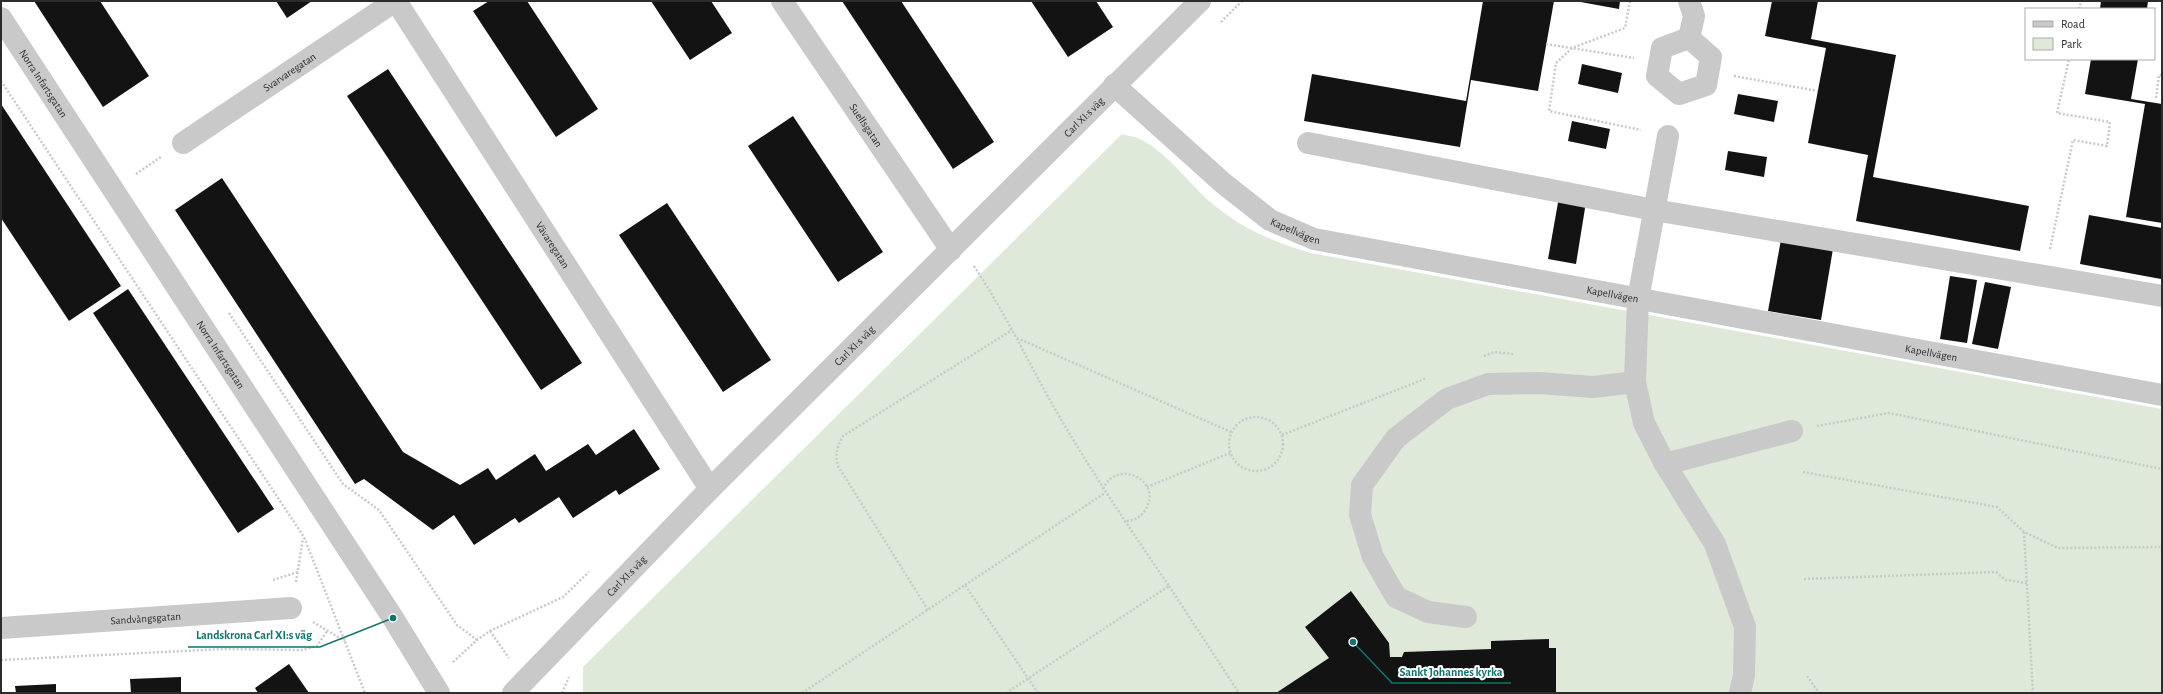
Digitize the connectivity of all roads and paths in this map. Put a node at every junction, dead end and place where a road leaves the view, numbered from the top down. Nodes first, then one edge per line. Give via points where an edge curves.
1 (395, 1) edge
2 (782, 1) edge
3 (1200, 1) edge
4 (1630, 1) edge
5 (1696, 6) edge
6 (1, 18) edge
7 (1689, 38) junction
8 (1546, 44) dead end
9 (1572, 48) junction
10 (2069, 60) edge
11 (1660, 62) junction
12 (1708, 72) junction
13 (2162, 75) edge
14 (1, 81) edge
15 (1114, 85) junction
16 (1818, 91) dead end
17 (2156, 98) dead end
18 (1668, 136) joint
19 (183, 143) dead end
20 (1308, 143) dead end
21 (132, 167) dead end
22 (141, 180) dead end
23 (1654, 210) junction
24 (951, 250) junction
25 (974, 265) dead end
26 (2045, 275) junction
27 (2162, 296) edge
28 (1638, 299) junction
29 (229, 312) dead end
30 (1012, 330) junction
31 (1017, 338) junction
32 (1635, 382) junction
33 (2162, 395) edge
34 (1792, 431) joint
35 (1231, 432) junction
36 (1230, 453) junction
37 (1665, 464) junction
38 (2162, 469) edge
39 (1803, 472) dead end
40 (1147, 487) junction
41 (710, 489) junction
42 (1103, 489) junction
43 (1105, 493) junction
44 (1125, 521) junction
45 (2024, 532) junction
46 (2162, 547) edge
47 (591, 570) dead end
48 (1804, 579) dead end
49 (2027, 583) junction
50 (965, 585) junction
51 (1169, 586) junction
52 (291, 608) dead end
53 (928, 610) junction
54 (1466, 617) dead end
55 (1, 628) edge
56 (328, 631) dead end
57 (477, 640) junction
58 (1, 660) edge
59 (1807, 676) dead end
60 (1028, 678) junction
61 (435, 687) edge
62 (364, 693) edge
63 (513, 693) edge
64 (802, 693) edge
65 (1006, 693) edge
66 (1038, 693) edge
67 (1239, 693) edge
68 (1740, 693) edge
69 (1819, 693) edge
70 (2033, 693) edge

1 - 19 street, Svarvaregatan
1 - 41 street, Vävaregatan
2 - 24 street, Suellsgatan
3 - 15 street, Carl XI:s väg
4 - 9 path via 1624,28
5 - 7 street
6 - 61 street, Norra Infartsgatan via 393,618
7 - 11 street via 1662,48
7 - 12 street via 1711,57
8 - 9 path
9 - 11 path
9 - 18 path via 1556,63 1549,111
10 - 26 path via 2057,113 2110,122 2107,146 2073,140
11 - 12 street via 1657,76 1679,94 1706,85
12 - 16 path
13 - 17 path via 2159,75
14 - 62 path via 304,537
15 - 24 street, Carl XI:s väg
15 - 28 street, Kapellvägen via 1223,183 1270,220 1314,239
18 - 23 street
20 - 23 street
21 - 22 path
23 - 26 street
23 - 28 street
24 - 41 street, Carl XI:s väg
25 - 30 path via 994,295
26 - 27 street
28 - 32 street
28 - 33 street, Kapellvägen
29 - 57 path via 343,484 380,510 457,625
30 - 31 path
30 - 53 path via 843,436 838,445 838,466
31 - 35 path
31 - 42 path via 1047,395
32 - 37 street via 1644,422
32 - 54 street via 1593,387 1539,383 1488,384 1447,399 1391,443 1362,485 1360,515 1373,557 1396,597 1428,612
34 - 37 street
34 - 38 path via 1889,413
35 - 36 path via 1228,442
35 - 36 path via 1238,423 1258,416 1268,419 1277,426 1284,446 1281,456 1274,465 1265,470 1243,468 1235,462
36 - 40 path
37 - 68 street via 1715,544 1745,627 1744,675
39 - 45 path via 1997,507
40 - 42 path via 1141,479 1131,474 1120,474 1110,479
40 - 44 path via 1150,497 1147,508 1141,516
41 - 63 street, Carl XI:s väg
42 - 43 path
43 - 44 path
43 - 50 path
44 - 51 path
45 - 46 path via 2058,548
45 - 49 path
47 - 57 path via 563,597 490,631
48 - 49 path via 1996,572 2006,580
49 - 70 path
50 - 53 path
50 - 60 path
51 - 60 path
51 - 67 path
52 - 55 street, Sandvångsgatan
53 - 64 path
56 - 58 path via 317,646 302,650 224,649
57 - 61 path
59 - 69 path
60 - 65 path
60 - 66 path

